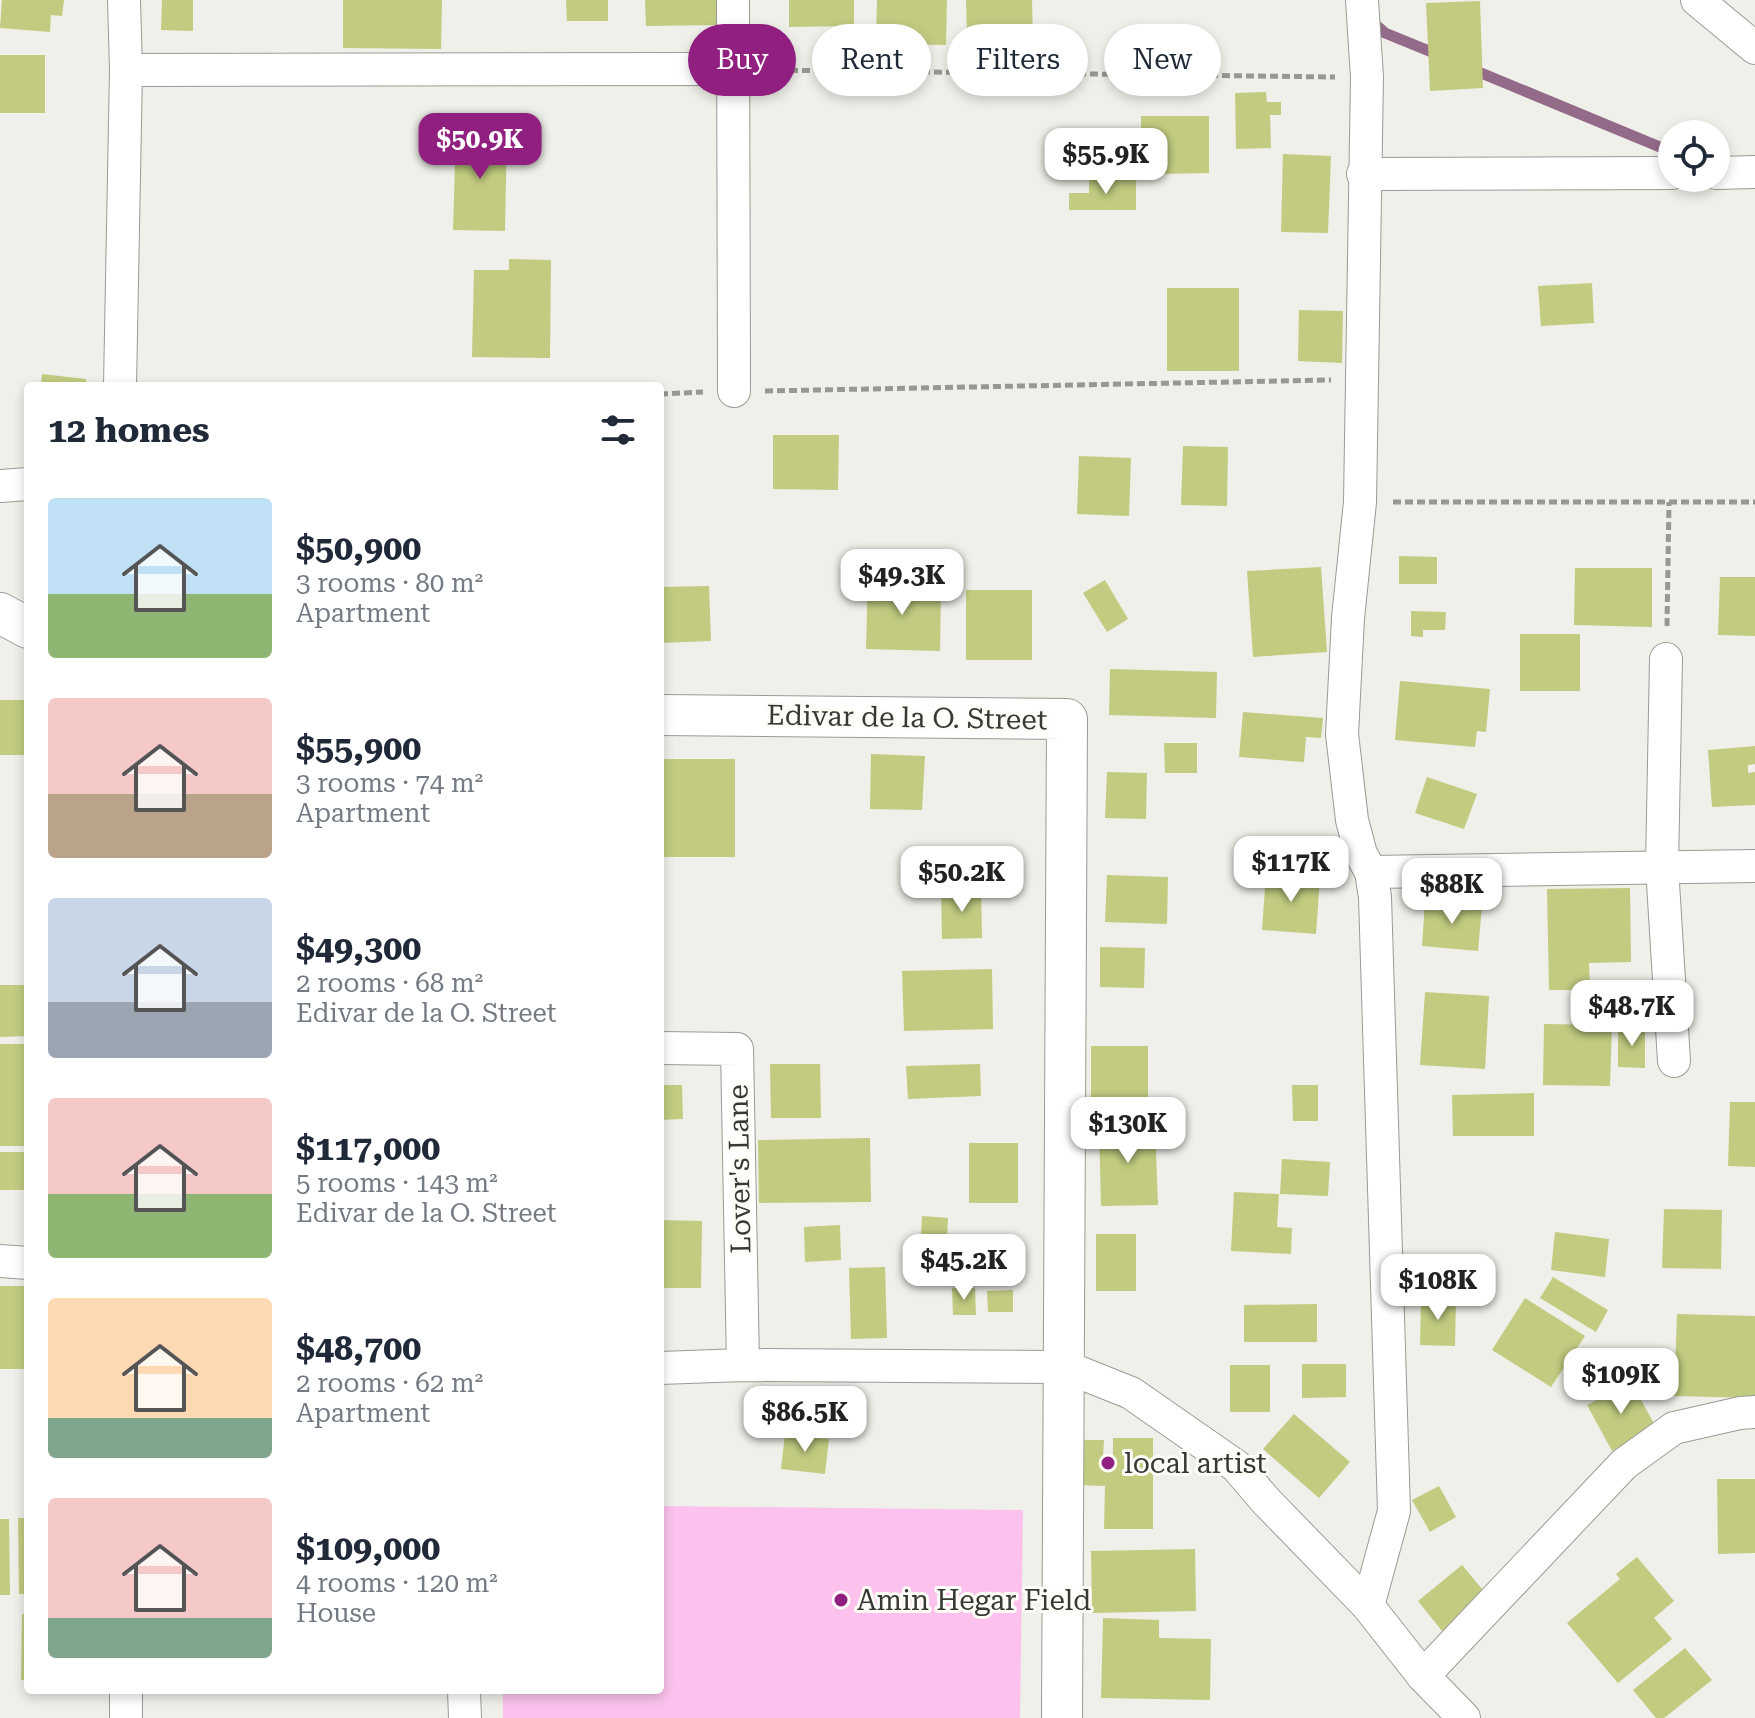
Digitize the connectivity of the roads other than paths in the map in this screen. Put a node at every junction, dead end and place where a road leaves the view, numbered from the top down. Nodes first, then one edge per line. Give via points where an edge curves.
1 (124, 0) edge
2 (733, 0) edge
3 (1362, 0) edge
4 (1697, 0) edge
5 (733, 24) edge
6 (1755, 48) edge
7 (688, 69) edge
8 (126, 70) junction
9 (733, 96) edge
10 (1755, 172) edge
11 (1658, 173) edge
12 (1730, 173) edge
13 (1363, 174) junction
14 (120, 382) edge
15 (734, 391) road end
16 (24, 484) edge
17 (0, 486) edge
18 (0, 613) edge
19 (24, 626) edge
20 (1666, 659) road end
21 (664, 715) edge
22 (1755, 866) edge
23 (1662, 867) junction
24 (1371, 872) junction
25 (664, 1048) edge
26 (1674, 1061) dead end
27 (0, 1261) edge
28 (24, 1263) edge
29 (743, 1365) junction
30 (1066, 1367) junction
31 (664, 1368) edge
32 (1755, 1412) edge
33 (1368, 1606) junction
34 (1423, 1676) junction
35 (126, 1694) edge
36 (464, 1694) edge
37 (126, 1718) edge
38 (465, 1718) edge
39 (1062, 1718) edge
40 (1464, 1718) edge

1 - 8 street
2 - 5 street
3 - 13 street via 1367,77
4 - 6 street
7 - 8 street
8 - 14 street
9 - 15 street
10 - 12 street
11 - 13 street
13 - 24 street via 1360,502 1342,734 1352,820
16 - 17 street
18 - 19 street
20 - 23 street
21 - 30 street, Edivar de la O. Street via 1067,719
22 - 23 street
23 - 24 street
23 - 26 street
24 - 33 street via 1394,1511
25 - 29 street, Lover's Lane via 737,1049
27 - 28 street
29 - 30 street
29 - 31 street
30 - 33 street via 1131,1393 1236,1466
30 - 39 street, Edivar de la O. Street
32 - 34 street via 1674,1428 1624,1464
33 - 34 street
34 - 40 street
35 - 37 street
36 - 38 street

